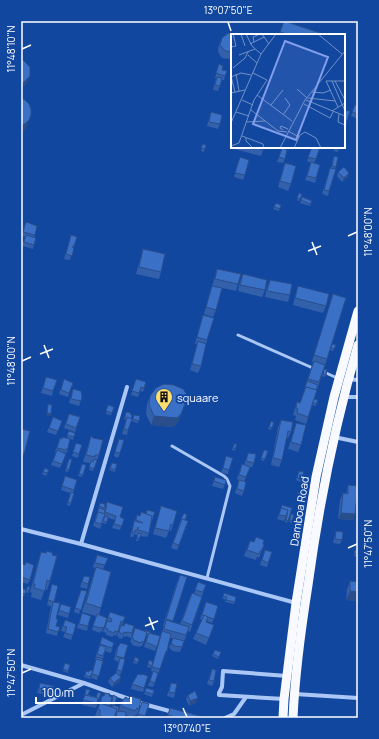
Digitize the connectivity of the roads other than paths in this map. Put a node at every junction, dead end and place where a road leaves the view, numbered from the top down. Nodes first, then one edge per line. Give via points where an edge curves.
1 (358, 311) edge
2 (238, 335) dead end
3 (358, 345) edge
4 (343, 379) junction
5 (358, 380) edge
6 (127, 387) dead end
7 (343, 397) junction
8 (358, 397) edge
9 (334, 437) junction
10 (358, 442) edge
11 (172, 446) dead end
12 (21, 530) edge
13 (82, 544) junction
14 (207, 578) junction
15 (296, 603) junction
16 (21, 665) edge
17 (287, 676) junction
18 (84, 683) junction
19 (288, 696) junction
20 (246, 697) junction
21 (358, 698) edge
22 (181, 714) edge
23 (21, 715) edge
24 (225, 718) edge
25 (283, 718) edge
26 (293, 718) edge

1 - 4 main road, Damboa Road
2 - 4 lane
3 - 4 main road, Damboa Road
4 - 5 street
4 - 7 main road, Damboa Road
4 - 15 main road, Damboa Road via 316,477
6 - 13 street
7 - 8 street
7 - 9 main road, Damboa Road
9 - 10 street
9 - 19 main road, Damboa Road
11 - 14 lane via 224,476 230,483
12 - 13 street
13 - 14 street
14 - 15 street
15 - 17 main road, Damboa Road
16 - 18 street
17 - 19 main road, Damboa Road
17 - 20 street via 224,671 219,696
18 - 22 street
18 - 23 street
19 - 20 street
19 - 21 street
19 - 25 main road, Damboa Road
19 - 26 main road, Damboa Road
20 - 24 street via 234,714

